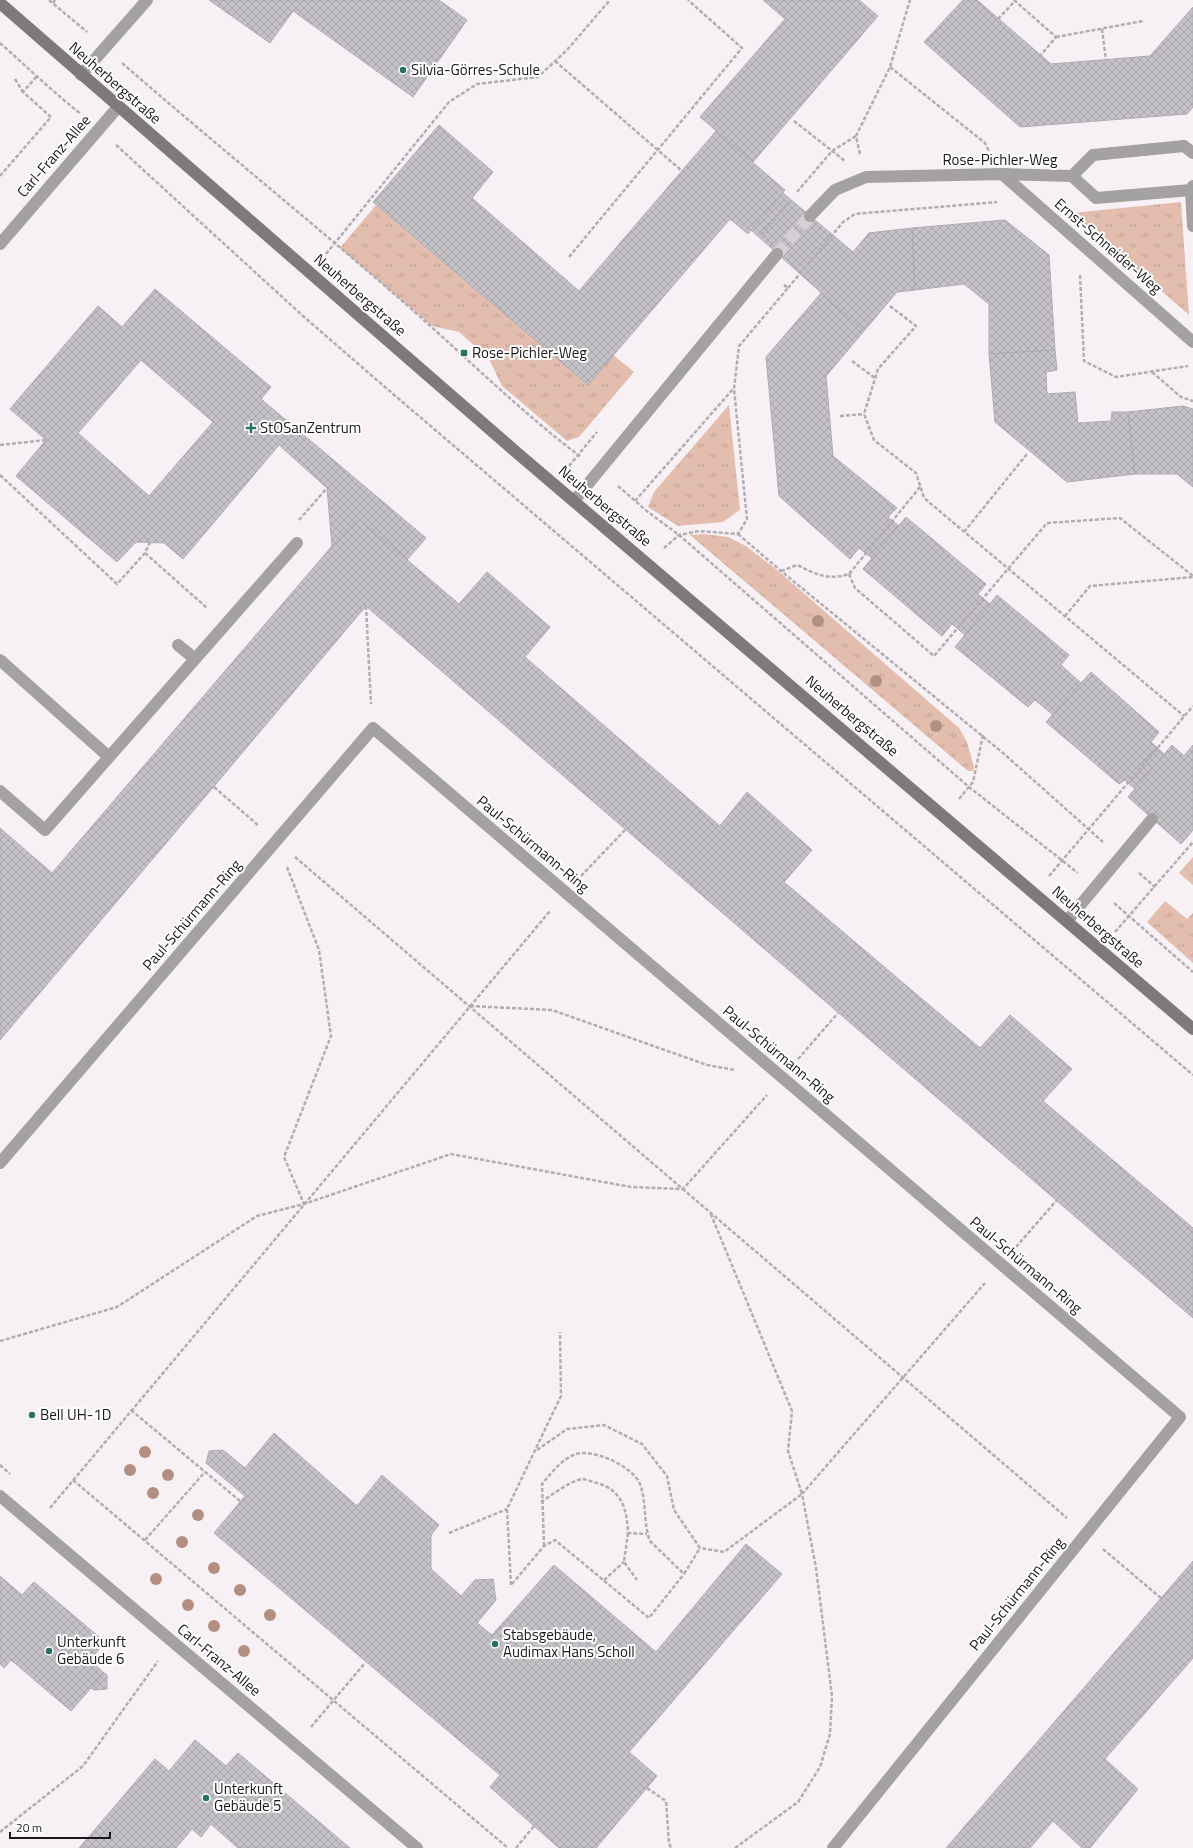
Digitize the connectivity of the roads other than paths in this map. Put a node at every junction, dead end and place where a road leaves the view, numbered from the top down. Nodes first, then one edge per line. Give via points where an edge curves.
1 (147, 0) edge
2 (0, 3) edge
3 (81, 75) junction
4 (118, 107) junction
5 (1193, 153) edge
6 (1002, 174) junction
7 (1072, 176) junction
8 (1192, 188) edge
9 (810, 216) tunnel mouth
10 (1193, 226) edge
11 (0, 244) edge
12 (777, 254) tunnel mouth
13 (1193, 342) edge
14 (574, 501) junction
15 (297, 543) dead end
16 (178, 645) dead end
17 (195, 659) junction
18 (0, 660) edge
19 (109, 757) junction
20 (0, 791) edge
21 (1152, 819) dead end
22 (1067, 921) junction
23 (1193, 1029) edge
24 (0, 1163) edge
25 (0, 1496) edge
26 (417, 1848) edge
27 (833, 1848) edge

1 - 3 street
2 - 3 main road, Neuherbergstraße
3 - 4 main road, Neuherbergstraße
4 - 11 street, Carl-Franz-Allee
4 - 14 main road, Neuherbergstraße
5 - 7 street via 1184,146 1093,155
6 - 7 street, Rose-Pichler-Weg
6 - 9 street, Rose-Pichler-Weg via 866,177 835,190
6 - 13 street, Ernst-Schneider-Weg
7 - 8 street, Rose-Pichler-Weg via 1096,198
8 - 10 street
12 - 14 street
14 - 22 main road, Neuherbergstraße
15 - 17 street
16 - 17 street
17 - 19 street
18 - 19 street
19 - 20 street via 45,830
21 - 22 street
22 - 23 main road, Neuherbergstraße
24 - 27 street, Paul-Schürmann-Ring via 373,728 1180,1417
25 - 26 street, Carl-Franz-Allee

